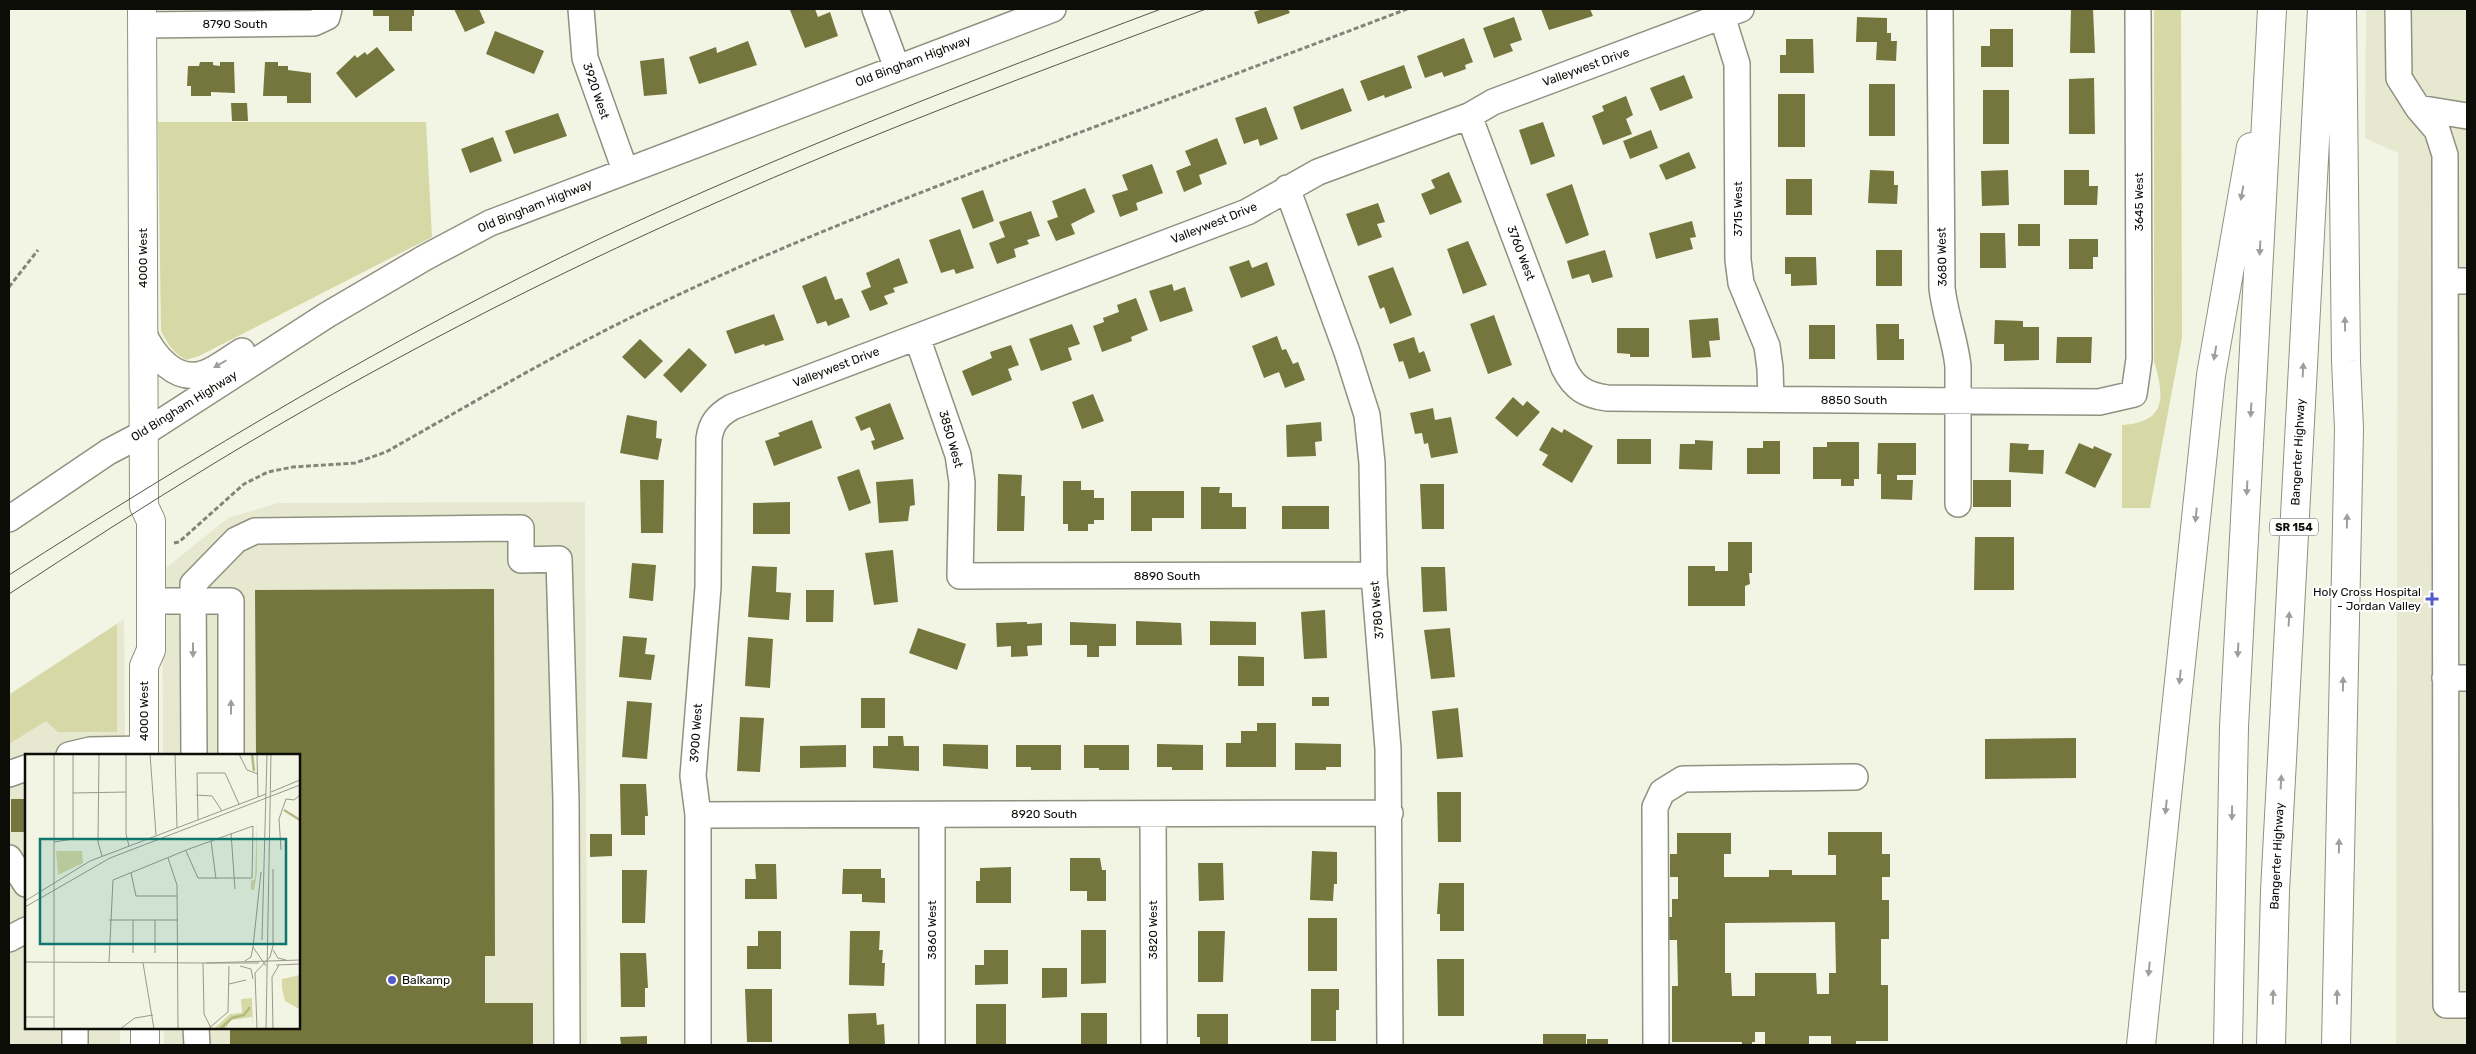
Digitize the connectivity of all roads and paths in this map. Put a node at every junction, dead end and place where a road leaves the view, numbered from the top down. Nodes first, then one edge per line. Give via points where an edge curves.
1 (581, 9) edge
2 (875, 9) edge
3 (1052, 9) edge
4 (1407, 9) edge
5 (1940, 9) edge
6 (2138, 9) edge
7 (2322, 9) edge
8 (2342, 9) edge
9 (2398, 9) edge
10 (1732, 12) edge
11 (328, 13) edge
12 (142, 17) edge
13 (2272, 17) edge
14 (897, 68) junction
15 (2418, 108) junction
16 (1469, 116) junction
17 (2467, 116) edge
18 (625, 170) junction
19 (1287, 188) junction
20 (38, 250) dead end
21 (2457, 281) edge
22 (9, 287) edge
23 (327, 315) junction
24 (143, 332) junction
25 (917, 336) junction
26 (1577, 388) joint
27 (2134, 394) joint
28 (1771, 399) junction
29 (1959, 401) junction
30 (713, 422) joint
31 (144, 433) junction
32 (1958, 504) dead end
33 (144, 506) junction
34 (9, 519) edge
35 (2456, 531) edge
36 (151, 544) junction
37 (960, 576) joint
38 (1374, 576) junction
39 (150, 601) junction
40 (193, 601) junction
41 (144, 666) junction
42 (2456, 678) edge
43 (144, 752) edge
44 (73, 754) edge
45 (194, 754) edge
46 (231, 754) edge
47 (25, 768) edge
48 (9, 774) edge
49 (1855, 777) dead end
50 (1390, 813) junction
51 (1153, 814) junction
52 (698, 815) junction
53 (932, 815) junction
54 (9, 858) edge
55 (25, 882) edge
56 (25, 931) edge
57 (9, 939) edge
58 (2467, 1005) edge
59 (74, 1029) edge
60 (145, 1029) edge
61 (196, 1029) edge
62 (75, 1045) edge
63 (145, 1045) edge
64 (197, 1045) edge
65 (567, 1045) edge
66 (698, 1045) edge
67 (932, 1045) edge
68 (1154, 1045) edge
69 (1390, 1045) edge
70 (1656, 1045) edge
71 (2141, 1045) edge
72 (2228, 1045) edge
73 (2271, 1045) edge
74 (2336, 1045) edge

1 - 18 street, 3920 West via 585,58
2 - 14 street
3 - 14 street, Old Bingham Highway
4 - 36 path via 851,219 644,311 386,452 355,463 268,472 244,484 179,542
5 - 29 street, 3680 West via 1942,288 1944,310 1956,348
6 - 27 street, 3645 West via 2139,359
73 -> 7 main road, Bangerter Highway / SR 154 via 2275,891
74 -> 8 main road via 2349,430
9 - 15 street via 2400,78
10 - 16 street, Valleywest Drive via 1493,102
10 - 28 street, 3715 West via 1737,64 1738,260 1741,283 1767,346
11 - 12 street, 8790 South via 314,24
12 - 24 main road, 4000 West
13 -> 71 main road via 2211,375
13 -> 72 main road via 2234,727
14 - 18 street, Old Bingham Highway
15 - 17 street
15 - 21 street via 2437,130 2445,155
16 - 19 street, Valleywest Drive via 1318,172
16 - 26 street, 3760 West via 1564,368
18 - 23 street, Old Bingham Highway via 490,223 426,256
19 - 25 street, Valleywest Drive via 1247,212
19 - 38 street, 3780 West via 1367,415 1372,463
20 - 22 path
21 - 35 street
23 -> 24 street via 274,334 204,373 192,376 163,364
23 - 31 street, Old Bingham Highway
24 - 31 main road, 4000 West
25 - 30 street, Valleywest Drive via 732,407
25 - 37 street, 3850 West via 958,455 962,482
26 - 28 street, 8850 South via 1584,394 1607,398
27 - 29 street, 8850 South via 2099,402
28 - 29 street, 8850 South
29 - 32 street, 3680 West
30 - 52 street, 3900 West via 709,439 708,587 693,776
31 - 33 main road, 4000 West
31 - 34 street, Old Bingham Highway via 108,452
33 - 36 main road, 4000 West via 151,521
33 - 41 main road, 4000 West via 135,523 136,651
35 - 42 street
36 - 39 main road, 4000 West
37 - 38 street, 8890 South
38 - 50 street, 3780 West
39 - 40 street
39 - 41 main road, 4000 West via 150,650
40 -> 45 street
46 -> 40 street via 232,601
40 - 65 street via 193,584 236,540 255,531 521,528 521,560 559,559 566,801
41 - 43 main road, 4000 West
42 - 58 street via 2446,1005
43 - 44 street via 90,750
47 - 48 street
49 - 70 street via 1683,779 1662,792 1655,807
50 - 51 street, 8920 South
50 - 69 street, 3780 West
51 - 53 street, 8920 South
51 - 68 street, 3820 West
52 - 53 street, 8920 South
52 - 66 street, 3900 West
53 - 67 street, 3860 West
54 - 55 street
56 - 57 street
59 - 62 street
60 - 63 main road
61 - 64 street

